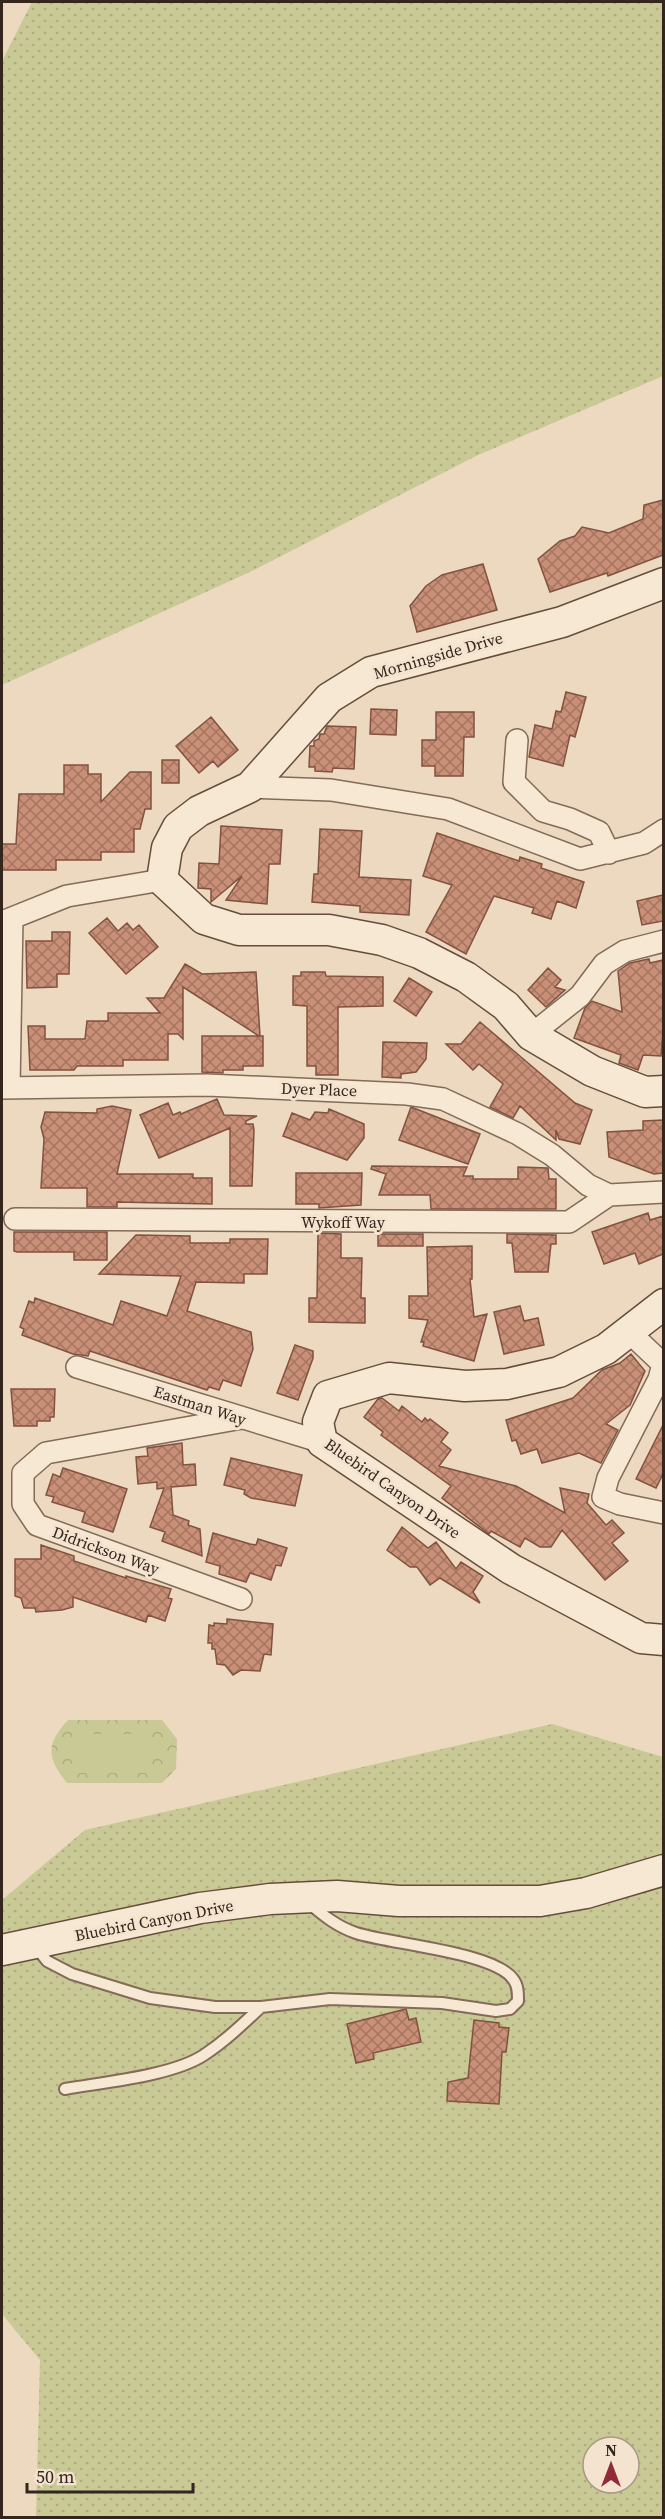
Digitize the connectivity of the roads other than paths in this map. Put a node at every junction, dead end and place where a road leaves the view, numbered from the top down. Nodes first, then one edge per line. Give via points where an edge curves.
1 (663, 583) edge
2 (517, 740) dead end
3 (250, 787) junction
4 (663, 830) edge
5 (609, 853) junction
6 (162, 880) junction
7 (7, 920) edge
8 (663, 941) edge
9 (531, 1035) junction
10 (5, 1087) edge
11 (663, 1091) edge
12 (663, 1192) edge
13 (609, 1196) junction
14 (15, 1219) dead end
15 (663, 1304) edge
16 (628, 1331) junction
17 (663, 1365) edge
18 (77, 1367) dead end
19 (242, 1418) junction
20 (322, 1442) junction
21 (663, 1513) edge
22 (241, 1599) dead end
23 (663, 1640) edge
24 (663, 1870) edge
25 (303, 1898) junction
26 (33, 1943) junction
27 (2, 1950) edge
28 (261, 2007) junction
29 (65, 2090) dead end

1 - 3 street, Morningside Drive via 562,622 371,672 329,698
2 - 5 street via 514,782 543,811 599,832
3 - 5 street via 331,790 413,802 448,809 580,859
3 - 6 street via 199,811 178,827 167,848
4 - 5 street via 644,843
6 - 7 street via 67,896
6 - 9 street via 204,919 239,930 329,930 382,940 419,953 466,977 506,1006
7 - 10 street
8 - 9 street via 625,951 604,964 580,996
9 - 11 street via 592,1071 645,1092
10 - 13 street, Dyer Place via 219,1085 443,1099 518,1134
12 - 13 street, Wykoff Way
13 - 14 street, Wykoff Way via 569,1222
15 - 16 street, Bluebird Canyon Drive
16 - 17 street
16 - 20 street, Bluebird Canyon Drive via 606,1349 560,1372 507,1384 465,1386 389,1378 328,1396 318,1422
17 - 21 street via 608,1478 603,1497
18 - 19 street, Eastman Way
19 - 20 street, Eastman Way
19 - 22 street, Didrickson Way via 46,1453 23,1473 23,1504 37,1524
20 - 23 street, Bluebird Canyon Drive via 511,1569 641,1638
24 - 25 street, Bluebird Canyon Drive via 586,1893 540,1901
25 - 26 street, Bluebird Canyon Drive via 200,1908
25 - 28 lane via 329,1921 356,1933 482,1960 512,1976 518,2001 514,2007 496,2011 442,2003 330,1999
26 - 27 street, Bluebird Canyon Drive
26 - 28 lane via 47,1961 72,1974 150,1998 215,2007
28 - 29 lane via 203,2056 173,2068

